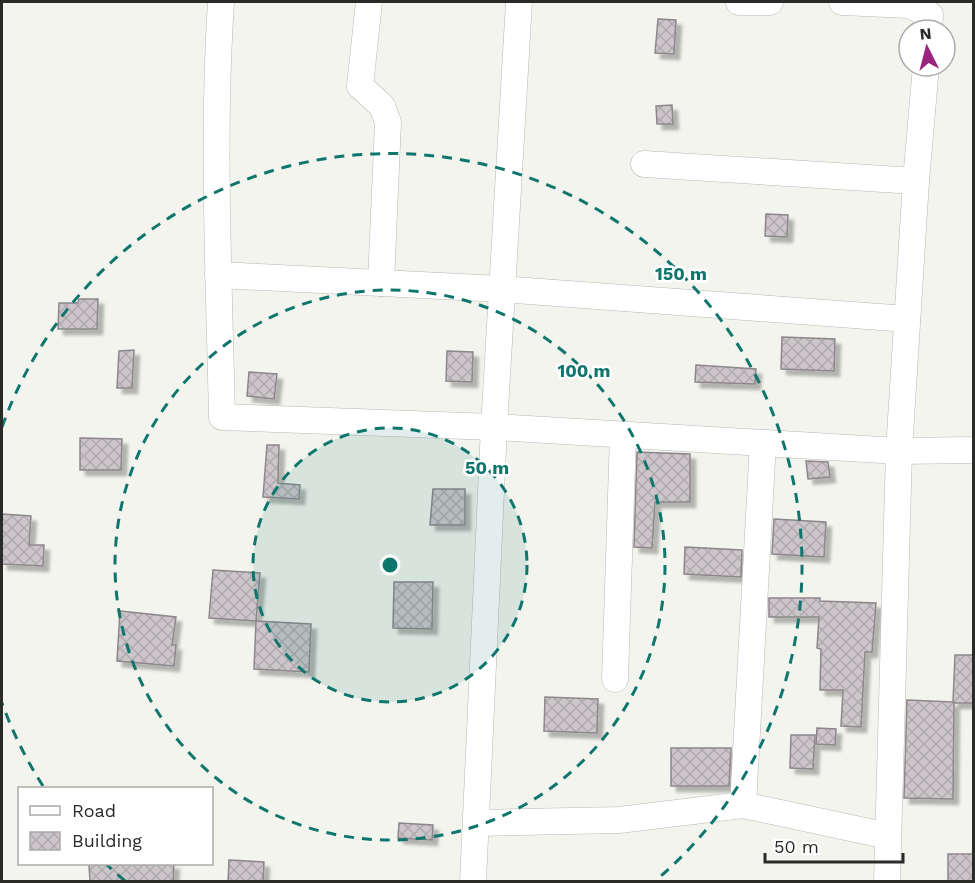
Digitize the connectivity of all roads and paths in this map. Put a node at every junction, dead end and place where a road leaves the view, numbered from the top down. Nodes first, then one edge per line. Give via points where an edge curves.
1 (220, 2) edge
2 (369, 2) edge
3 (519, 2) edge
4 (739, 2) edge
5 (770, 2) edge
6 (843, 2) edge
7 (930, 18) edge
8 (925, 78) edge
9 (644, 164) dead end
10 (916, 181) junction
11 (219, 275) junction
12 (381, 283) junction
13 (502, 289) junction
14 (907, 319) junction
15 (494, 427) junction
16 (623, 435) junction
17 (763, 443) junction
18 (974, 450) edge
19 (898, 451) junction
20 (615, 679) dead end
21 (743, 805) junction
22 (477, 823) junction
23 (888, 836) junction
24 (473, 882) edge
25 (887, 882) edge

1 - 11 street via 216,187
2 - 12 street via 360,86 382,106 388,122
3 - 13 street
4 - 5 street
6 - 7 street via 909,5
8 - 10 street
9 - 10 street
10 - 14 street
11 - 12 street
11 - 15 street via 222,417
12 - 13 street
13 - 14 street
13 - 15 street
14 - 19 street
15 - 16 street
15 - 22 street
16 - 17 street
16 - 20 street
17 - 19 street
17 - 21 street
18 - 19 street
19 - 23 street
21 - 22 street via 619,820
21 - 23 street
22 - 24 street
23 - 25 street

